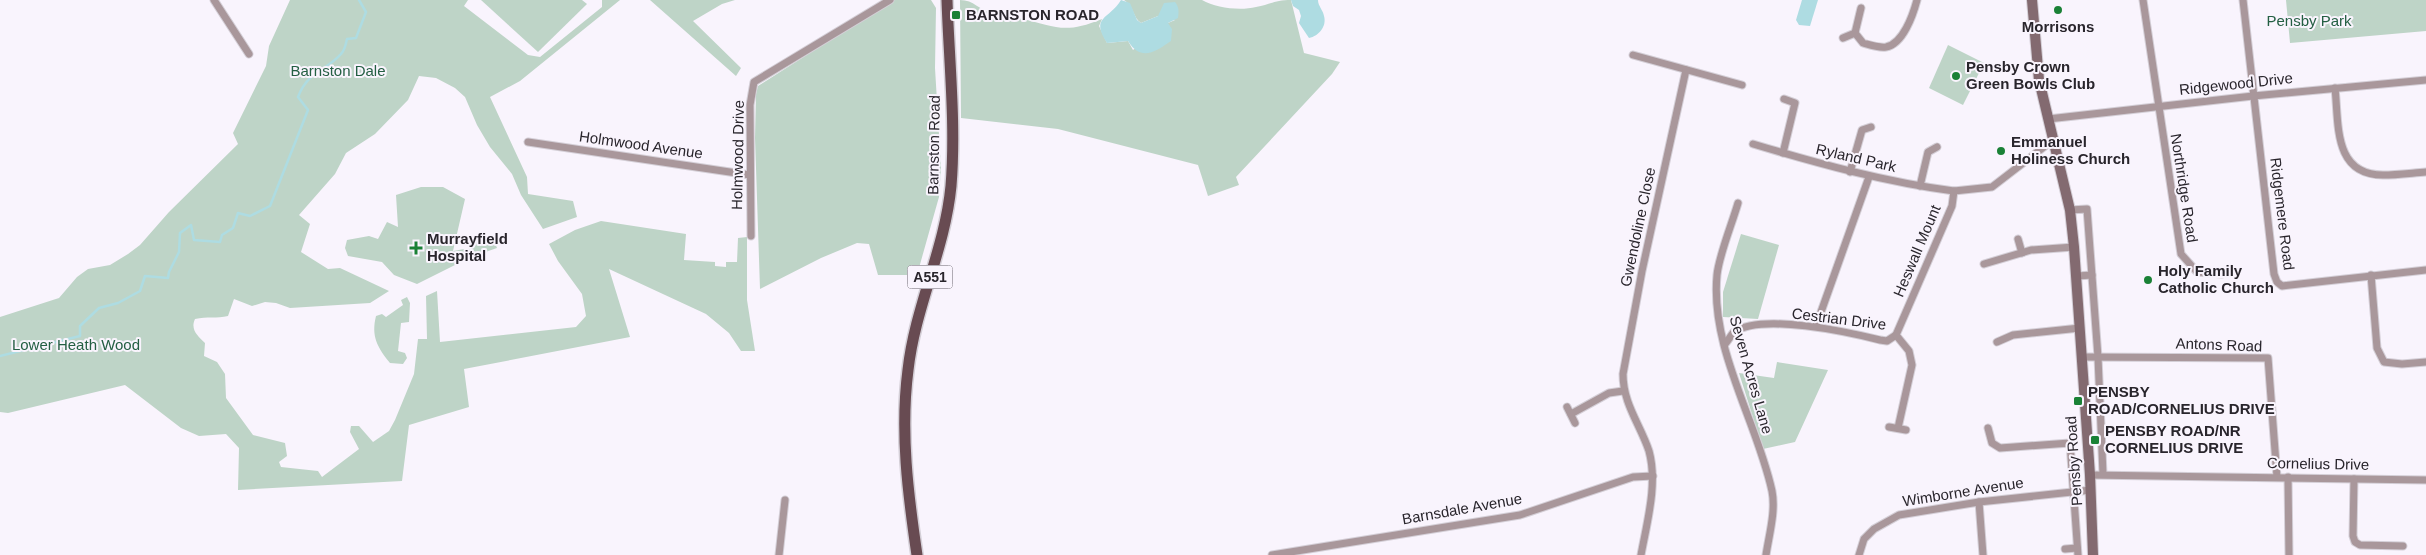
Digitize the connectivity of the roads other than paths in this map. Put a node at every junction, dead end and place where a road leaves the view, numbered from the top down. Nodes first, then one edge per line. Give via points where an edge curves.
1 (890, 0) edge
2 (947, 0) edge
3 (1918, 0) edge
4 (2032, 0) edge
5 (2144, 0) edge
6 (2244, 0) edge
7 (215, 1) edge
8 (1862, 8) dead end
9 (1855, 33) junction
10 (1843, 38) dead end
11 (249, 54) dead end
12 (1633, 55) dead end
13 (1686, 70) junction
14 (2426, 80) edge
15 (1742, 84) dead end
16 (2335, 88) junction
17 (2254, 96) junction
18 (1784, 99) dead end
19 (2158, 107) junction
20 (2048, 119) junction
21 (1855, 124) dead end
22 (1871, 127) dead end
23 (1862, 130) junction
24 (2053, 140) junction
25 (528, 142) dead end
26 (1753, 144) dead end
27 (1923, 144) dead end
28 (1937, 147) dead end
29 (1928, 152) junction
30 (1783, 153) junction
31 (1850, 172) junction
32 (2426, 172) edge
33 (750, 175) junction
34 (1869, 177) junction
35 (1920, 186) junction
36 (1954, 190) junction
37 (1738, 203) dead end
38 (2070, 210) junction
39 (751, 236) dead end
40 (2018, 239) dead end
41 (2074, 247) junction
42 (2022, 253) junction
43 (1984, 264) dead end
44 (2426, 270) edge
45 (2222, 274) dead end
46 (2092, 275) junction
47 (2371, 275) junction
48 (2077, 276) junction
49 (1816, 326) junction
50 (2080, 328) junction
51 (1896, 335) junction
52 (1997, 342) dead end
53 (1725, 344) junction
54 (2082, 357) junction
55 (2098, 357) junction
56 (2426, 362) edge
57 (1623, 391) junction
58 (1575, 423) dead end
59 (1889, 427) dead end
60 (1988, 428) dead end
61 (2103, 474) junction
62 (2090, 475) junction
63 (1653, 476) junction
64 (2277, 477) junction
65 (2288, 478) junction
66 (2354, 478) junction
67 (2426, 480) edge
68 (2074, 490) junction
69 (2091, 490) junction
70 (785, 500) dead end
71 (1980, 502) junction
72 (2403, 546) dead end
73 (2065, 549) dead end
74 (2078, 552) edge
75 (779, 555) edge
76 (917, 555) edge
77 (1272, 555) edge
78 (1642, 555) edge
79 (1766, 555) edge
80 (1860, 555) edge
81 (1984, 555) edge
82 (2093, 555) edge
83 (2289, 555) edge

1 - 33 street, Holmwood Drive via 754,82 750,105
2 - 76 main road, Barnston Road / A551 via 951,185 946,218 918,318 908,370 905,418 906,481
3 - 9 street via 1898,41 1886,47 1874,46 1863,42
4 - 20 main road, Pensby Road via 2040,80
5 - 19 street, Northridge Road
6 - 17 street, Ridgemere Road
7 - 11 street
8 - 9 street
9 - 10 street
12 - 13 street
13 - 15 street
13 - 57 street, Gwendoline Close via 1642,271
14 - 16 street, Ridgewood Drive
16 - 17 street, Ridgewood Drive
16 - 32 street via 2340,143 2346,160 2360,171 2381,176
17 - 19 street, Ridgewood Drive
17 - 47 street, Ridgemere Road via 2277,282 2282,286
18 - 30 street via 1795,103
19 - 20 street, Ridgewood Drive
19 - 45 street, Northridge Road via 2181,254 2197,272
20 - 24 main road, Pensby Road
21 - 23 street
22 - 23 street
23 - 31 street
24 - 36 street, Heswall Mount via 1992,187
24 - 38 main road, Pensby Road
25 - 33 street, Holmwood Avenue
26 - 30 street, Ryland Park
27 - 29 street
28 - 29 street
29 - 35 street
30 - 31 street, Ryland Park
31 - 34 street, Ryland Park
33 - 39 street, Holmwood Drive
34 - 35 street, Ryland Park
34 - 49 street
35 - 36 street, Ryland Park
36 - 51 street, Heswall Mount via 1952,206
37 - 53 street, Seven Acres Lane via 1717,275 1720,326
38 - 41 main road, Pensby Road
38 - 46 street, Pensby Road via 2086,209
40 - 42 street
41 - 42 street
41 - 48 main road, Pensby Road
42 - 43 street
44 - 47 street, Ridgemere Road
46 - 48 street
46 - 55 street, Pensby Road
47 - 56 street via 2377,348 2384,362
48 - 50 main road, Pensby Road
49 - 51 street, Cestrian Drive via 1887,341
49 - 53 street, Cestrian Drive via 1752,325 1734,332
50 - 52 street via 2013,335
50 - 54 main road, Pensby Road
51 - 59 street via 1909,350 1912,365 1902,429
53 - 79 street, Seven Acres Lane via 1772,492 1772,519
54 - 55 street, Antons Road
54 - 62 main road, Pensby Road
55 - 61 street, Pensby Road
55 - 64 street, Antons Road via 2268,358
57 - 58 street via 1609,393 1569,411
57 - 63 street via 1648,451
60 - 68 street, Pensby Road via 1992,443 2000,448 2070,443
61 - 62 street, Cornelius Drive
61 - 64 street, Cornelius Drive
62 - 69 main road, Pensby Road
63 - 77 street, Barnsdale Avenue via 1632,477 1520,515
63 - 78 street
64 - 65 street, Cornelius Drive
65 - 66 street, Cornelius Drive
65 - 83 street
66 - 67 street, Cornelius Drive
66 - 72 street via 2355,542 2360,546
68 - 69 street, Wimborne Avenue
68 - 71 street, Wimborne Avenue
68 - 74 street, Pensby Road
69 - 82 main road, Pensby Road
70 - 75 street
71 - 80 street, Wimborne Avenue via 1899,514 1874,528 1864,539
71 - 81 street
73 - 74 street, Pensby Road

